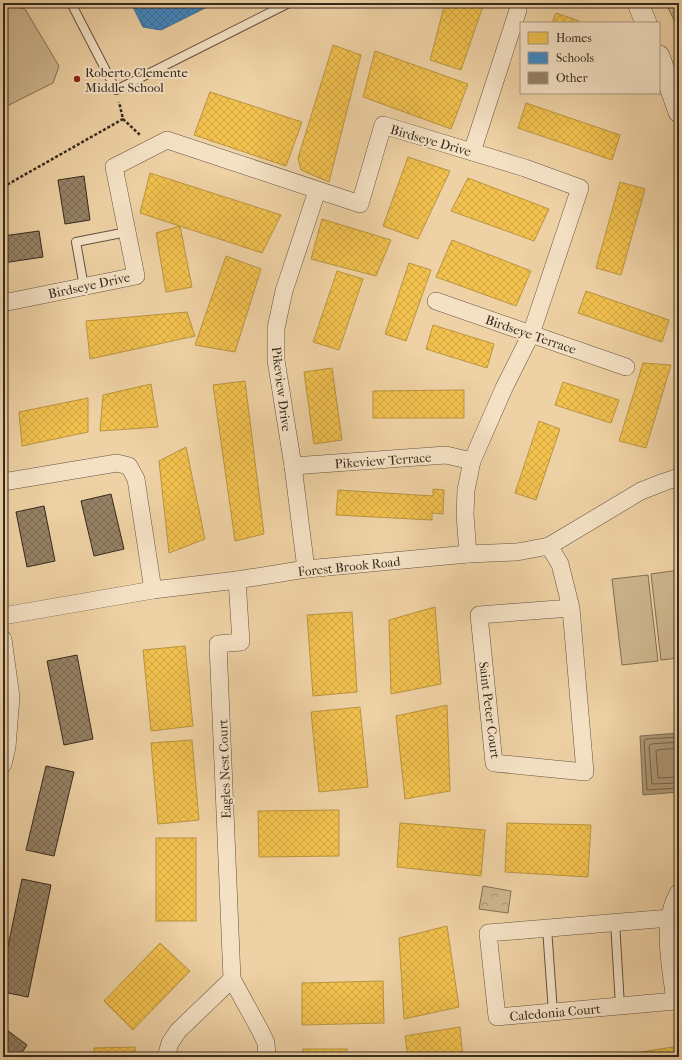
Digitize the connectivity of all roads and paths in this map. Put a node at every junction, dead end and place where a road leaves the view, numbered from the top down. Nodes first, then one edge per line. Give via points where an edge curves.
1 (71, 3) edge
2 (289, 3) edge
3 (638, 3) edge
4 (518, 10) dead end
5 (646, 22) edge
6 (660, 59) edge
7 (116, 90) junction
8 (679, 112) edge
9 (123, 119) junction
10 (153, 148) junction
11 (472, 152) junction
12 (3, 187) edge
13 (317, 191) junction
14 (127, 232) junction
15 (84, 287) junction
16 (436, 301) dead end
17 (3, 303) edge
18 (532, 334) junction
19 (626, 367) dead end
20 (472, 461) junction
21 (293, 466) junction
22 (679, 477) edge
23 (3, 482) edge
24 (549, 546) junction
25 (468, 554) junction
26 (306, 569) junction
27 (237, 580) junction
28 (153, 590) junction
29 (571, 608) junction
30 (3, 616) edge
31 (3, 639) edge
32 (5, 667) edge
33 (6, 716) edge
34 (3, 764) edge
35 (679, 892) edge
36 (670, 918) junction
37 (615, 922) junction
38 (547, 928) junction
39 (232, 979) junction
40 (620, 1006) junction
41 (554, 1012) junction
42 (166, 1057) edge
43 (267, 1057) edge

1 - 7 lane
2 - 7 lane
3 - 5 street
4 - 11 street
6 - 8 street
7 - 9 path
9 - 10 path
9 - 12 path
10 - 13 street, Birdseye Drive via 167,140
10 - 14 street, Birdseye Drive via 114,167
11 - 13 street, Birdseye Drive via 383,126 360,204
11 - 18 street, Birdseye Drive via 580,188
13 - 21 street, Pikeview Drive via 279,307 276,328 276,360
14 - 15 lane via 76,242
14 - 15 street, Birdseye Drive via 136,276
15 - 17 street, Birdseye Drive
16 - 18 street, Birdseye Terrace
18 - 19 street, Birdseye Terrace
18 - 20 street, Birdseye Drive via 504,388
20 - 21 street, Pikeview Terrace via 446,455
20 - 25 street, Birdseye Drive via 466,490
21 - 26 street, Pikeview Drive
22 - 24 street, Forest Brook Road via 641,491
23 - 28 street via 117,463 129,466 136,479
24 - 25 street, Forest Brook Road via 516,552
24 - 29 street, Saint Peter Court via 560,564
25 - 26 street, Forest Brook Road
26 - 27 street, Forest Brook Road
27 - 28 street, Forest Brook Road
27 - 39 street, Eagles Nest Court via 241,642 218,644
28 - 30 street, Forest Brook Road
29 - 29 street, Saint Peter Court via 585,772 494,763 479,615
31 - 32 street
32 - 33 street via 11,697
33 - 34 street via 7,746
35 - 36 street, Caledonia Court
36 - 37 street, Caledonia Court
36 - 40 street, Caledonia Court via 668,932 675,1002
37 - 38 street, Caledonia Court
37 - 40 lane
38 - 41 lane
38 - 41 street, Caledonia Court via 488,933 497,1017
39 - 42 street via 178,1031 170,1043
39 - 43 street, Eagles Nest Court via 266,1043
40 - 41 street, Caledonia Court

